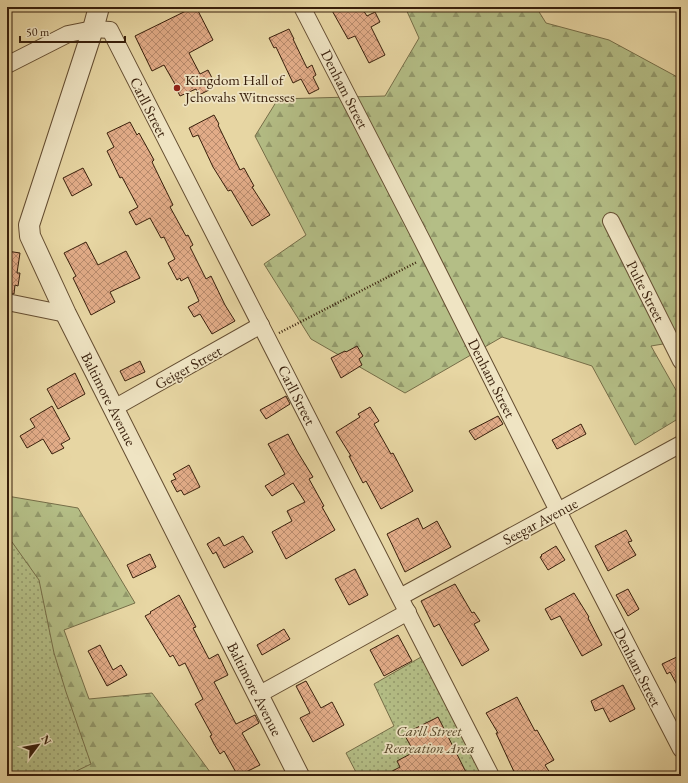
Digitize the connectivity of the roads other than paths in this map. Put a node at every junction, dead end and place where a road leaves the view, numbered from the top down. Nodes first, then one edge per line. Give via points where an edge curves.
1 (99, 7) edge
2 (302, 7) edge
3 (93, 29) junction
4 (7, 65) edge
5 (611, 221) dead end
6 (7, 302) edge
7 (66, 314) junction
8 (265, 332) junction
9 (681, 361) edge
10 (114, 408) junction
11 (681, 444) edge
12 (558, 511) junction
13 (400, 597) junction
14 (408, 612) junction
15 (258, 695) junction
16 (681, 749) edge
17 (297, 775) edge
18 (491, 776) edge

1 - 3 street, Baltimore Avenue
2 - 12 street, Denham Street
3 - 4 street via 68,34
3 - 7 street, Baltimore Avenue via 29,225 30,236
3 - 8 street, Carll Street via 110,30
5 - 9 street, Pulte Street
6 - 7 street
7 - 10 street, Baltimore Avenue
8 - 10 street, Geiger Street
8 - 13 street, Carll Street
10 - 15 street, Baltimore Avenue
11 - 12 street, Seegar Avenue
12 - 13 street, Seegar Avenue
12 - 16 street, Denham Street
13 - 14 street, Carll Street
14 - 15 street
14 - 18 street, Carll Street
15 - 17 street, Baltimore Avenue

